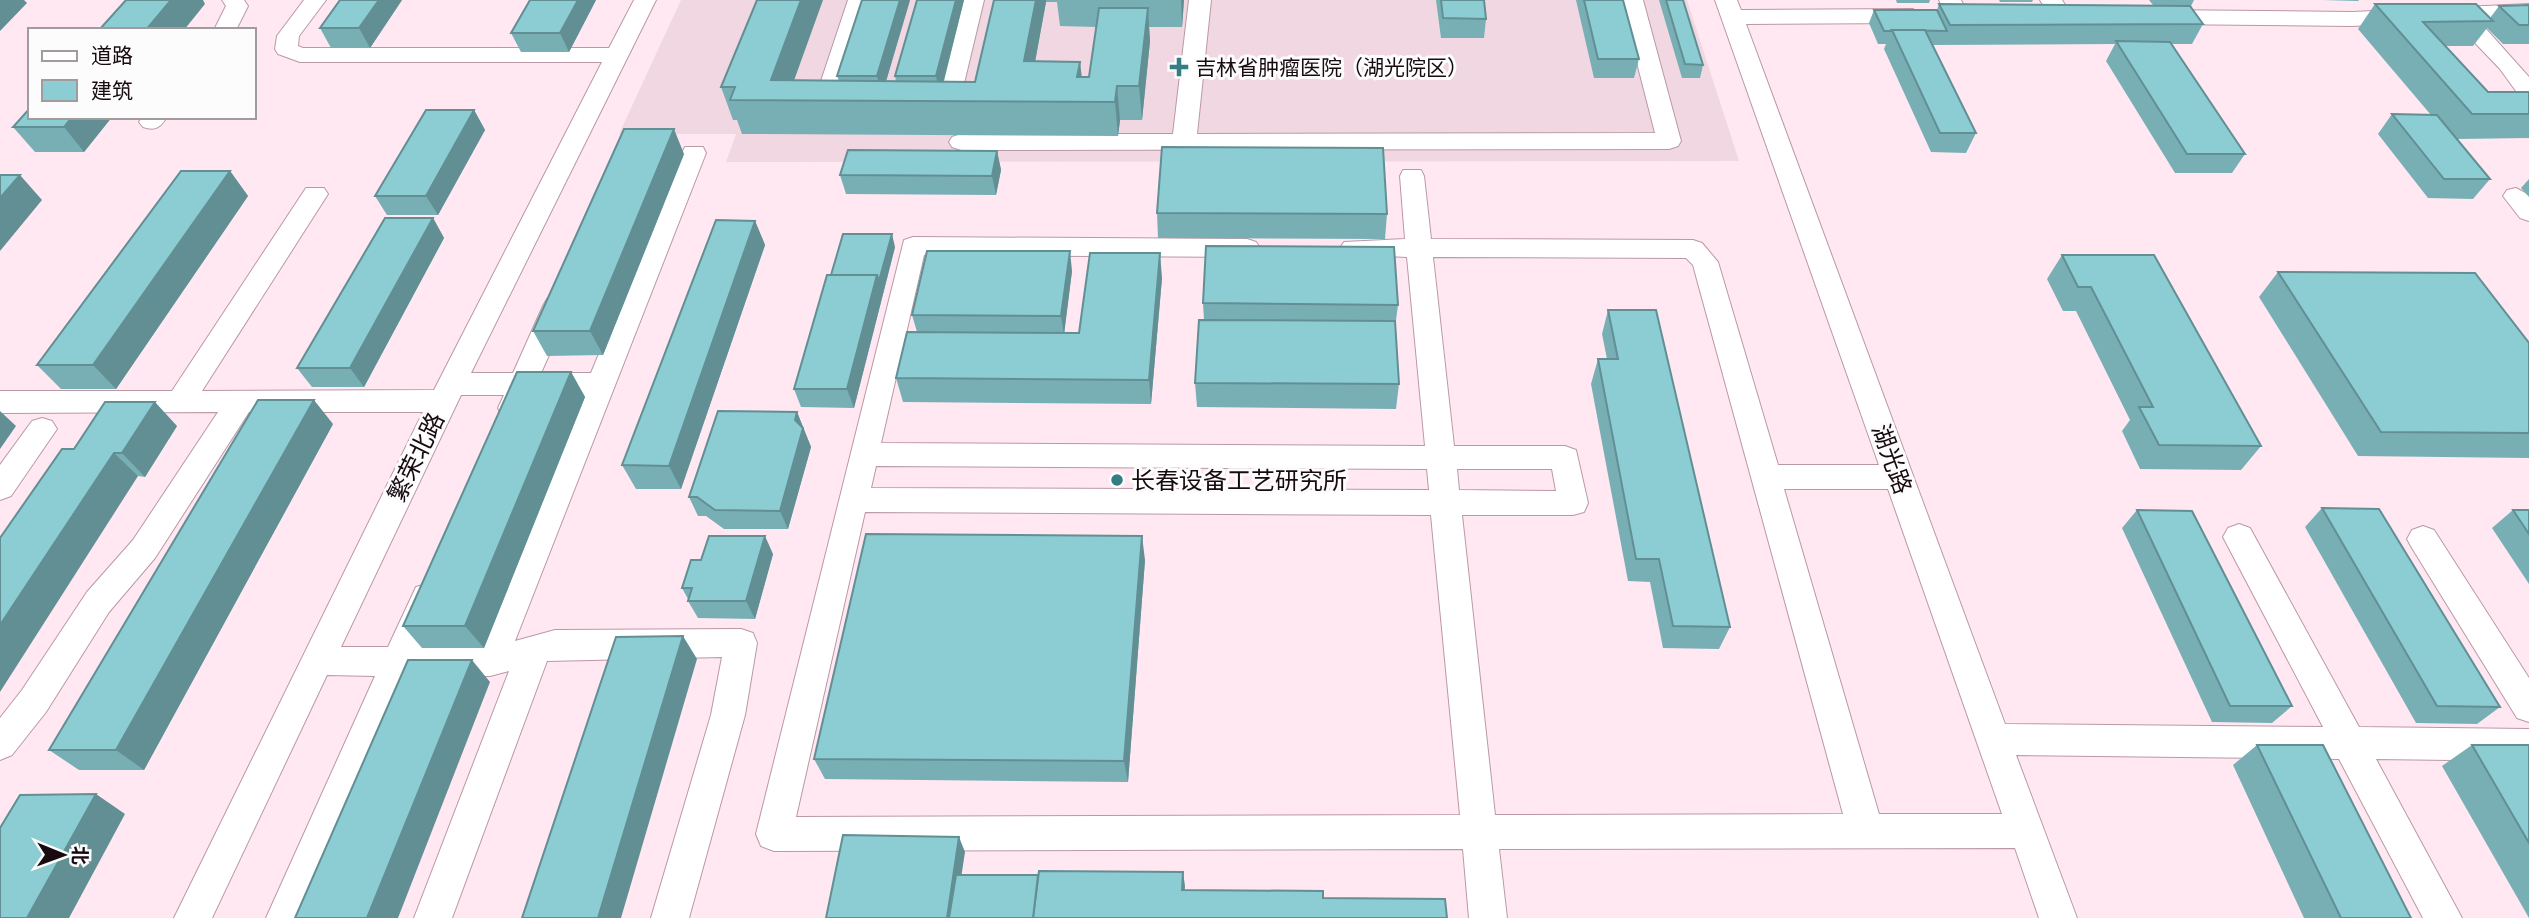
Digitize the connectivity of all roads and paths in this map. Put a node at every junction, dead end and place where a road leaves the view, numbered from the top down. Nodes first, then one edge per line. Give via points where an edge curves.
1 (233, 0) edge
2 (315, 0) edge
3 (645, 0) edge
4 (859, 0) edge
5 (973, 0) edge
6 (1200, 0) edge
7 (1632, 0) edge
8 (1728, 8) edge
9 (2413, 8) edge
10 (2208, 9) edge
11 (1960, 10) edge
12 (2529, 10) edge
13 (2050, 11) edge
14 (2460, 14) junction
15 (2089, 17) edge
16 (2131, 17) edge
17 (226, 28) edge
18 (618, 55) junction
19 (2529, 93) edge
20 (878, 99) edge
21 (902, 99) edge
22 (961, 142) dead end
23 (1184, 142) junction
24 (694, 153) dead end
25 (1412, 176) dead end
26 (315, 194) dead end
27 (1283, 248) edge
28 (1324, 248) edge
29 (1420, 248) junction
30 (567, 283) edge
31 (522, 384) junction
32 (601, 384) junction
33 (448, 393) junction
34 (180, 401) junction
35 (241, 401) junction
36 (0, 402) edge
37 (40, 403) junction
38 (500, 435) edge
39 (864, 454) junction
40 (1040, 456) junction
41 (1226, 457) junction
42 (1441, 458) junction
43 (1766, 477) junction
44 (1898, 477) junction
45 (0, 488) edge
46 (853, 499) junction
47 (1034, 500) junction
48 (1225, 502) junction
49 (1446, 503) junction
50 (2239, 537) dead end
51 (2423, 538) dead end
52 (438, 573) edge
53 (534, 650) junction
54 (317, 661) junction
55 (399, 661) junction
56 (490, 662) junction
57 (2529, 707) edge
58 (13, 711) edge
59 (1993, 739) junction
60 (2349, 743) junction
61 (0, 744) edge
62 (2529, 745) edge
63 (1866, 831) junction
64 (2027, 831) junction
65 (1479, 832) junction
66 (193, 918) edge
67 (285, 918) edge
68 (433, 918) edge
69 (670, 918) edge
70 (1488, 918) edge
71 (2058, 918) edge
72 (2443, 918) edge

1 - 17 street via 237,6
2 - 18 street via 288,36 286,49 300,55
3 - 18 street, 繁荣北路
4 - 20 street via 827,99
5 - 21 street via 948,100
6 - 23 street
7 - 23 street via 1669,141
8 - 11 street
8 - 44 street, 湖光路
9 - 10 street via 2352,19
9 - 14 street
10 - 16 street
12 - 14 street
13 - 15 street
14 - 19 street
18 - 33 street, 繁荣北路
22 - 23 street
24 - 32 street
25 - 29 street
26 - 34 street
27 - 39 street via 913,246
28 - 29 street
29 - 42 street
29 - 43 street via 1693,249 1705,262
30 - 31 street
31 - 32 street
31 - 33 street
31 - 38 street
32 - 56 street
33 - 35 street
33 - 54 street, 繁荣北路
34 - 35 street
34 - 37 street
35 - 58 street via 144,549
36 - 37 street
37 - 45 street
39 - 40 street
39 - 46 street
40 - 41 street
40 - 47 street
41 - 42 street
41 - 48 street
42 - 49 street
42 - 49 street via 1565,458 1573,503
43 - 44 street
43 - 63 street
44 - 59 street, 湖光路
46 - 47 street
46 - 65 street via 774,834
47 - 48 street
48 - 49 street
49 - 65 street
50 - 60 street
51 - 57 street
52 - 55 street
53 - 56 street
53 - 68 street
53 - 69 street via 555,644 741,643 727,715
54 - 55 street
54 - 66 street, 繁荣北路
55 - 56 street
55 - 67 street
58 - 61 street
59 - 60 street
59 - 64 street, 湖光路
60 - 62 street
60 - 72 street
63 - 64 street
63 - 65 street
64 - 71 street, 湖光路
65 - 70 street

